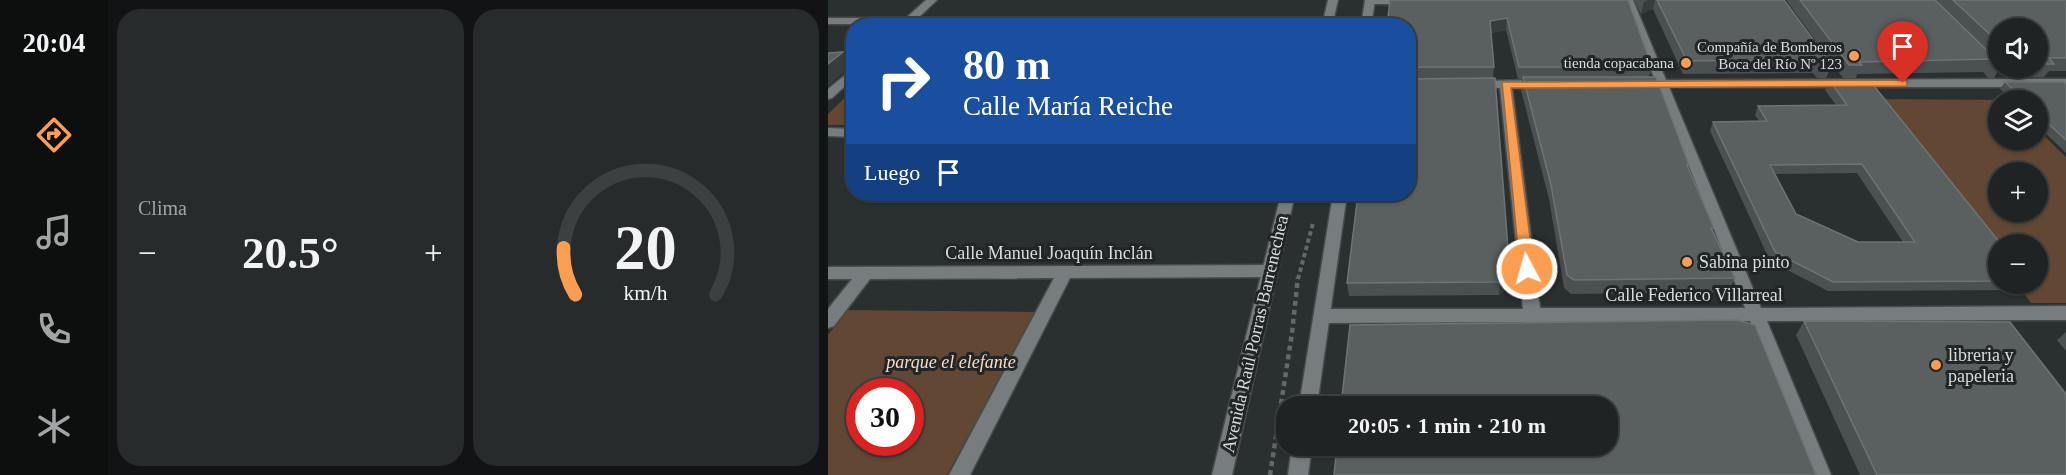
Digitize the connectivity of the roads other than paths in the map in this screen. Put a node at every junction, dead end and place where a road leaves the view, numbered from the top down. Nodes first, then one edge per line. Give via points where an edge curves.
1 (932, 0) edge
2 (1333, 0) edge
3 (1370, 0) edge
4 (1628, 0) edge
5 (1417, 1) edge
6 (1617, 1) edge
7 (912, 18) edge
8 (1329, 18) edge
9 (1367, 18) edge
10 (828, 21) edge
11 (846, 21) edge
12 (846, 79) edge
13 (2066, 83) edge
14 (1550, 84) edge
15 (1629, 84) edge
16 (1662, 84) junction
17 (1462, 85) edge
18 (1506, 85) junction
19 (828, 95) edge
20 (828, 132) edge
21 (846, 132) edge
22 (1286, 201) edge
23 (1339, 201) edge
24 (1065, 272) junction
25 (1269, 272) junction
26 (828, 273) edge
27 (866, 273) junction
28 (2004, 313) junction
29 (2066, 313) edge
30 (1756, 314) junction
31 (1532, 315) junction
32 (1322, 316) junction
33 (828, 321) edge
34 (2018, 332) edge
35 (1310, 396) edge
36 (1301, 456) edge
37 (959, 475) edge
38 (1222, 475) edge
39 (1298, 475) edge
40 (1821, 475) edge

1 - 7 street
2 - 8 street
3 - 5 street
3 - 9 street
4 - 6 street
4 - 16 street
10 - 11 street
12 - 19 street
13 - 16 street via 1835,79
14 - 18 street
15 - 16 street
16 - 30 street
17 - 18 street
18 - 31 street
20 - 21 street
22 - 25 street, Avenida Raúl Porras Barrenechea
23 - 32 street
24 - 25 street, Calle Manuel Joaquín Inclán
24 - 27 street, Calle Manuel Joaquín Inclán
24 - 37 street
25 - 38 street, Avenida Raúl Porras Barrenechea
26 - 27 street, Calle Manuel Joaquín Inclán
27 - 33 street
28 - 29 street, Calle Federico Villarreal
28 - 30 street, Calle Federico Villarreal
28 - 34 street
30 - 31 street, Calle Federico Villarreal
30 - 40 street
31 - 32 street, Calle Federico Villarreal
32 - 35 street
36 - 39 street

